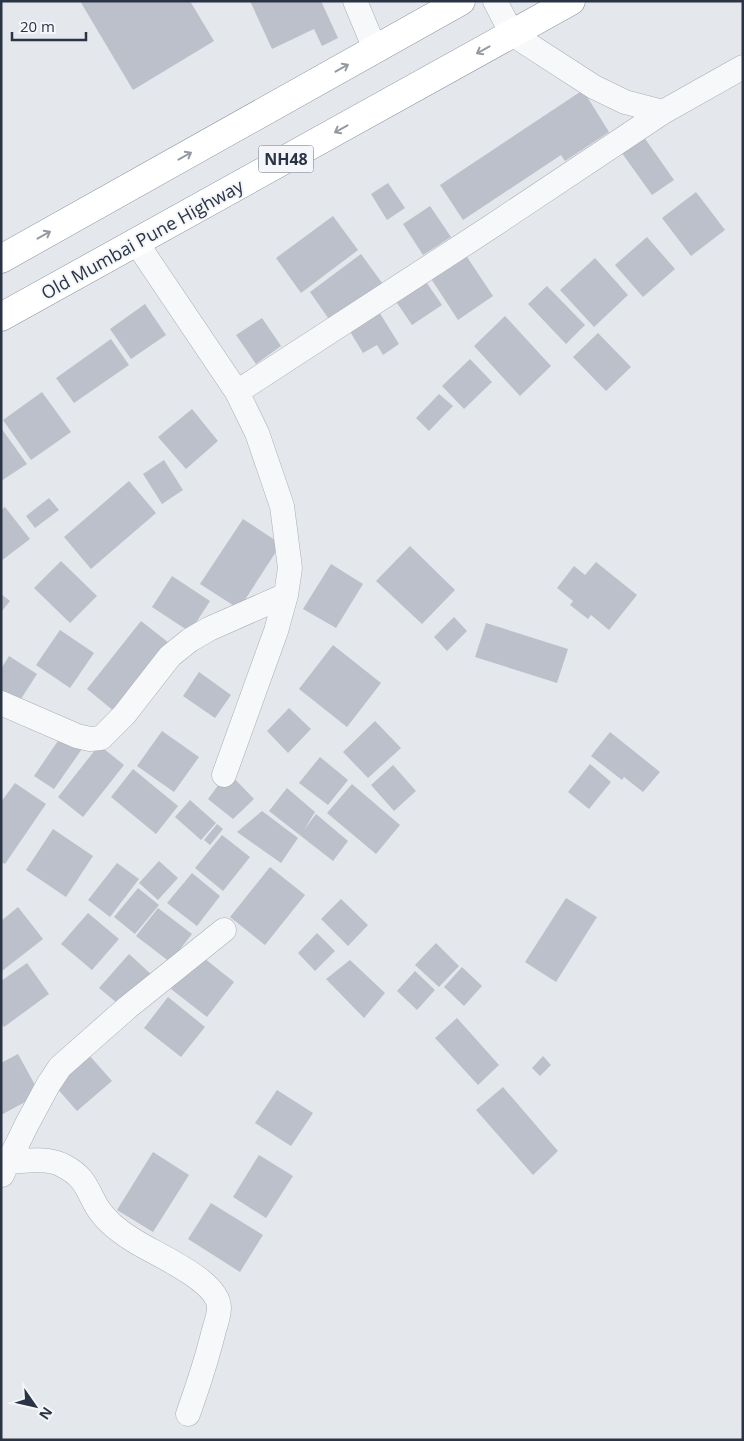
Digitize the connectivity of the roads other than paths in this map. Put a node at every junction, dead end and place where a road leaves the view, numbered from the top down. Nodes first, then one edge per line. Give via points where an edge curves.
1 (355, 1) edge
2 (461, 1) edge
3 (495, 1) edge
4 (572, 1) edge
5 (512, 34) junction
6 (375, 49) junction
7 (743, 67) edge
8 (663, 112) junction
9 (136, 242) junction
10 (1, 259) edge
11 (1, 317) edge
12 (238, 392) junction
13 (286, 595) junction
14 (1, 704) edge
15 (224, 775) dead end
16 (224, 930) dead end
17 (5, 1169) edge
18 (188, 1414) dead end

1 - 6 street
2 - 6 highway
3 - 5 street
4 - 5 highway, Old Mumbai Pune Highway / NH48
5 - 8 street via 594,87 625,102
5 -> 9 highway, Old Mumbai Pune Highway / NH48
10 -> 6 highway
7 - 8 street
8 - 12 street
9 - 11 highway, Old Mumbai Pune Highway / NH48
9 - 12 street
12 - 13 street via 257,433 282,506 290,568
13 - 14 street via 190,640 170,656 124,715 100,738 78,736
13 - 15 street
16 - 17 street via 128,1007 60,1068 31,1116
17 - 18 street via 49,1160 64,1166 79,1176 97,1208 114,1226 204,1281 216,1294 220,1308

